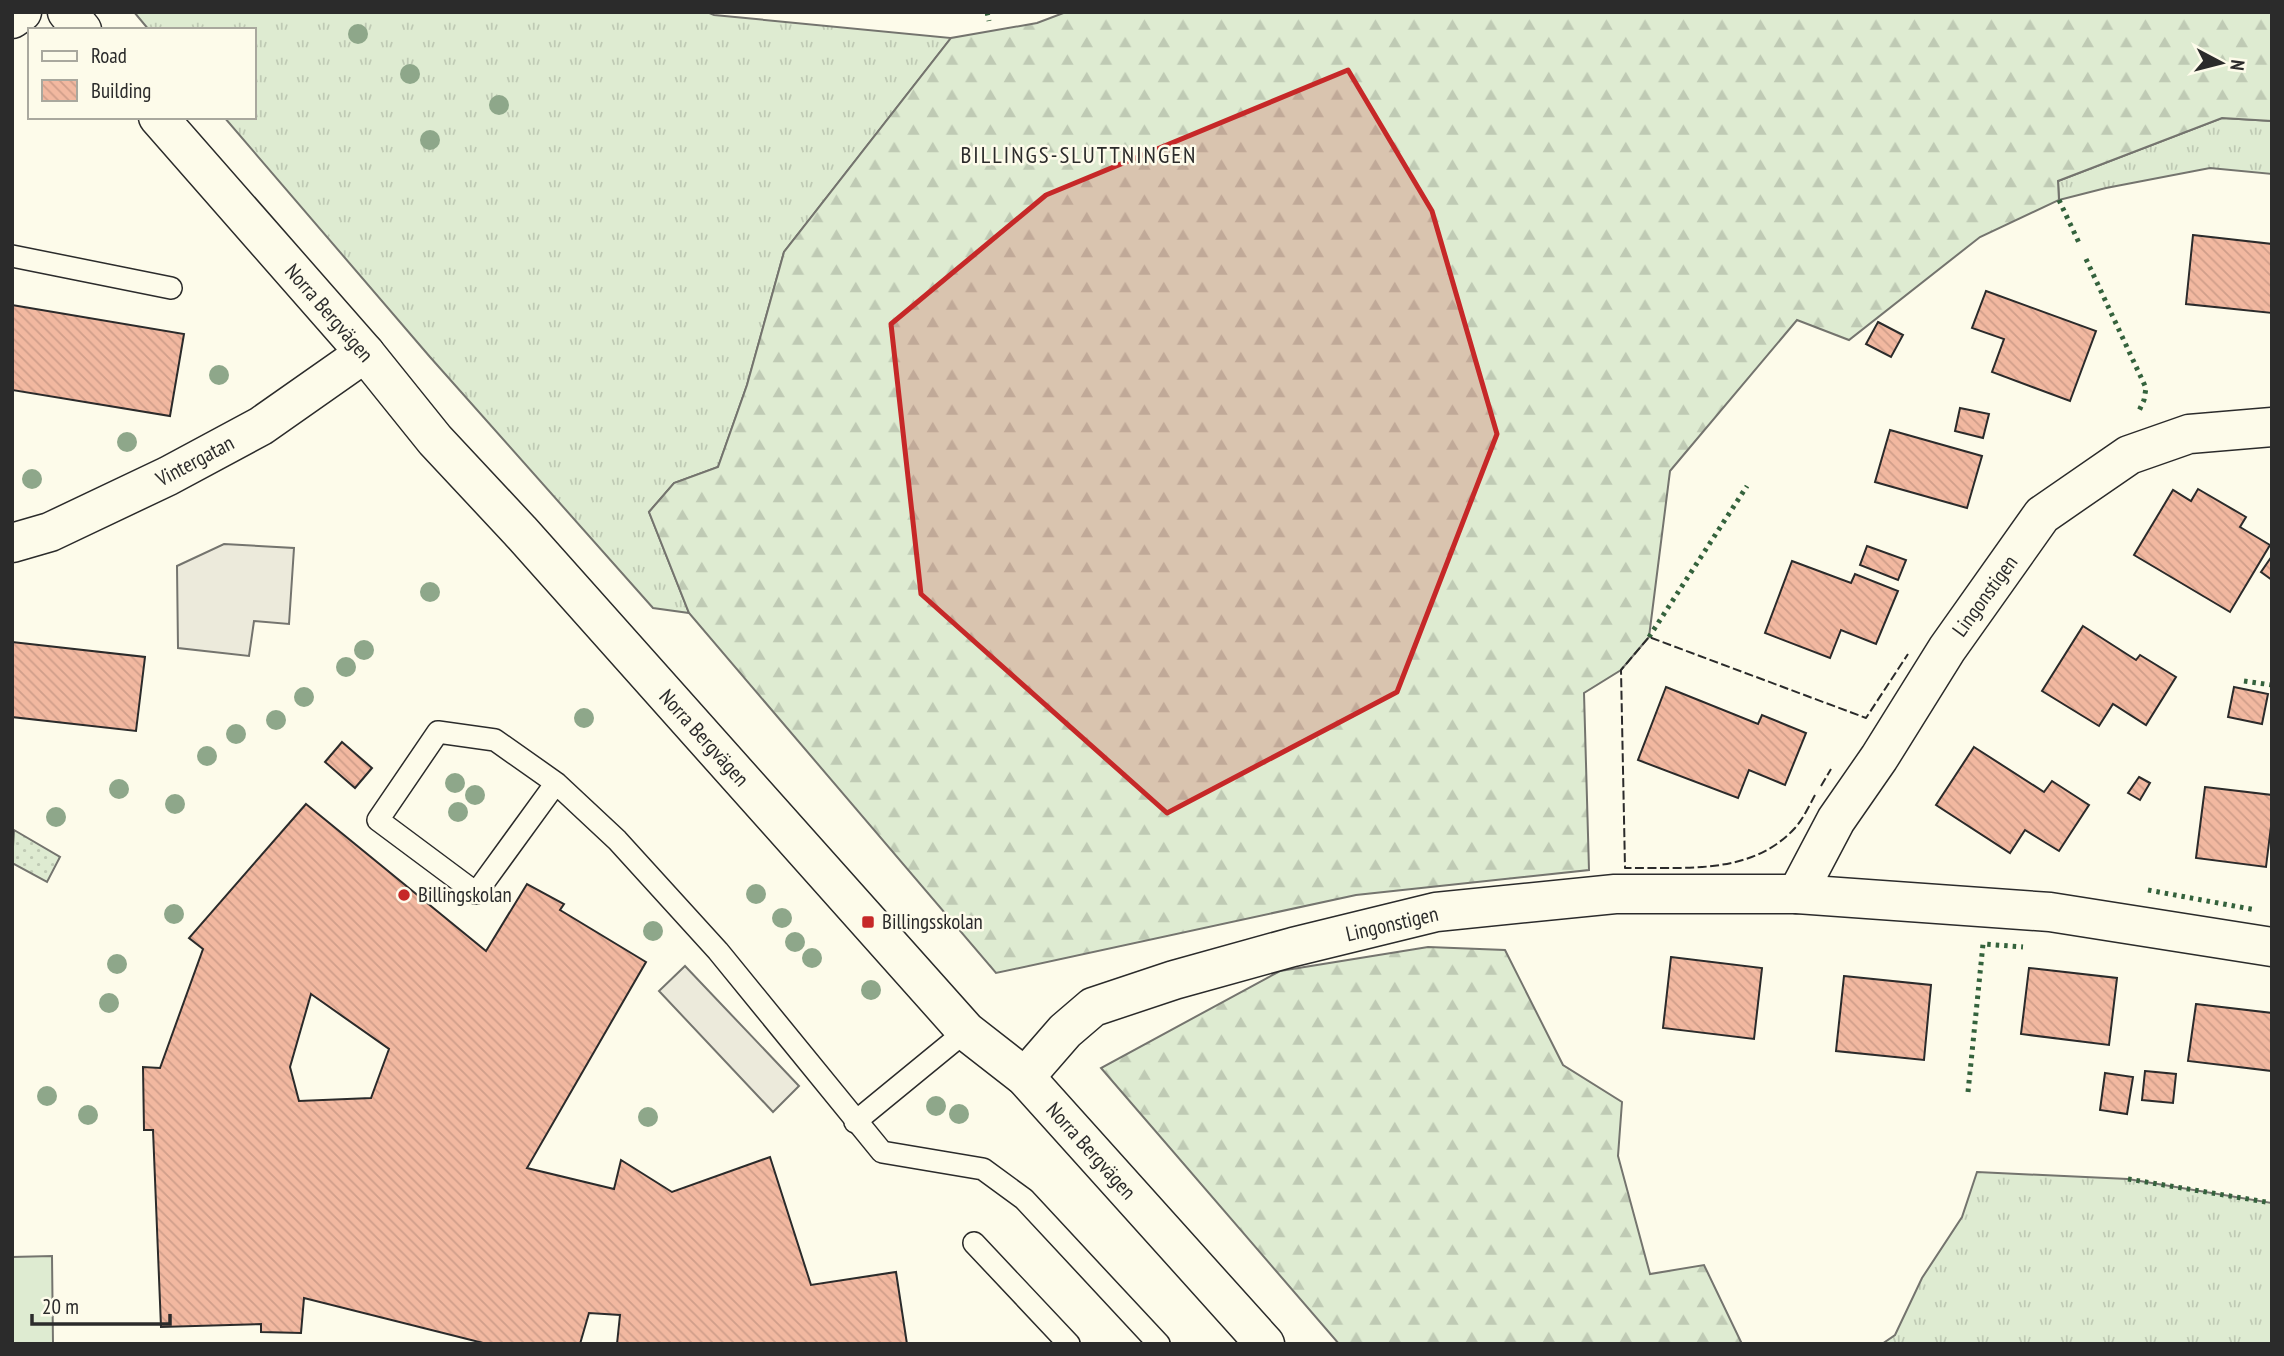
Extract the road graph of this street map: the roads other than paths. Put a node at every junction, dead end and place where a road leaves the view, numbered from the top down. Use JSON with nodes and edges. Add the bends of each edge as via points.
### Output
{"nodes":[{"id":1,"x":22,"y":12,"type":"edge"},
{"id":2,"x":66,"y":12,"type":"edge"},
{"id":3,"x":12,"y":19,"type":"edge"},
{"id":4,"x":80,"y":28,"type":"edge"},
{"id":5,"x":161,"y":119,"type":"edge"},
{"id":6,"x":12,"y":256,"type":"edge"},
{"id":7,"x":171,"y":288,"type":"dead end"},
{"id":8,"x":365,"y":353,"type":"junction"},
{"id":9,"x":2272,"y":427,"type":"edge"},
{"id":10,"x":12,"y":543,"type":"edge"},
{"id":11,"x":556,"y":783,"type":"junction"},
{"id":12,"x":1797,"y":894,"type":"junction"},
{"id":13,"x":2272,"y":947,"type":"edge"},
{"id":14,"x":967,"y":1031,"type":"junction"},
{"id":15,"x":1025,"y":1077,"type":"junction"},
{"id":16,"x":855,"y":1122,"type":"junction"},
{"id":17,"x":975,"y":1243,"type":"dead end"},
{"id":18,"x":1069,"y":1344,"type":"edge"},
{"id":19,"x":1159,"y":1344,"type":"edge"},
{"id":20,"x":1265,"y":1344,"type":"edge"}],
"edges":[{"from":1,"to":3,"type":"street"},
{"from":2,"to":4,"type":"street"},
{"from":5,"to":8,"type":"street","name":"Norra Bergvägen"},
{"from":6,"to":7,"type":"lane"},
{"from":8,"to":10,"type":"street","name":"Vintergatan","via":[[261,426],[50,532]]},
{"from":8,"to":14,"type":"street","name":"Norra Bergvägen","via":[[435,440]]},
{"from":9,"to":12,"type":"street","name":"Lingonstigen","via":[[2189,434],[2129,455],[2042,515],[1947,649],[1836,820]]},
{"from":11,"to":11,"type":"lane","via":[[476,893],[378,820],[438,732],[495,740]]},
{"from":11,"to":16,"type":"lane","via":[[617,840],[718,951]]},
{"from":12,"to":13,"type":"street","name":"Lingonstigen","via":[[2050,912]]},
{"from":12,"to":15,"type":"street","name":"Lingonstigen","via":[[1615,894],[1436,912],[1187,976],[1093,1007]]},
{"from":14,"to":15,"type":"street","name":"Norra Bergvägen"},
{"from":14,"to":16,"type":"lane"},
{"from":15,"to":20,"type":"street","name":"Norra Bergvägen"},
{"from":16,"to":19,"type":"lane","via":[[882,1152],[983,1170],[1024,1199]]},
{"from":17,"to":18,"type":"lane"}]}
